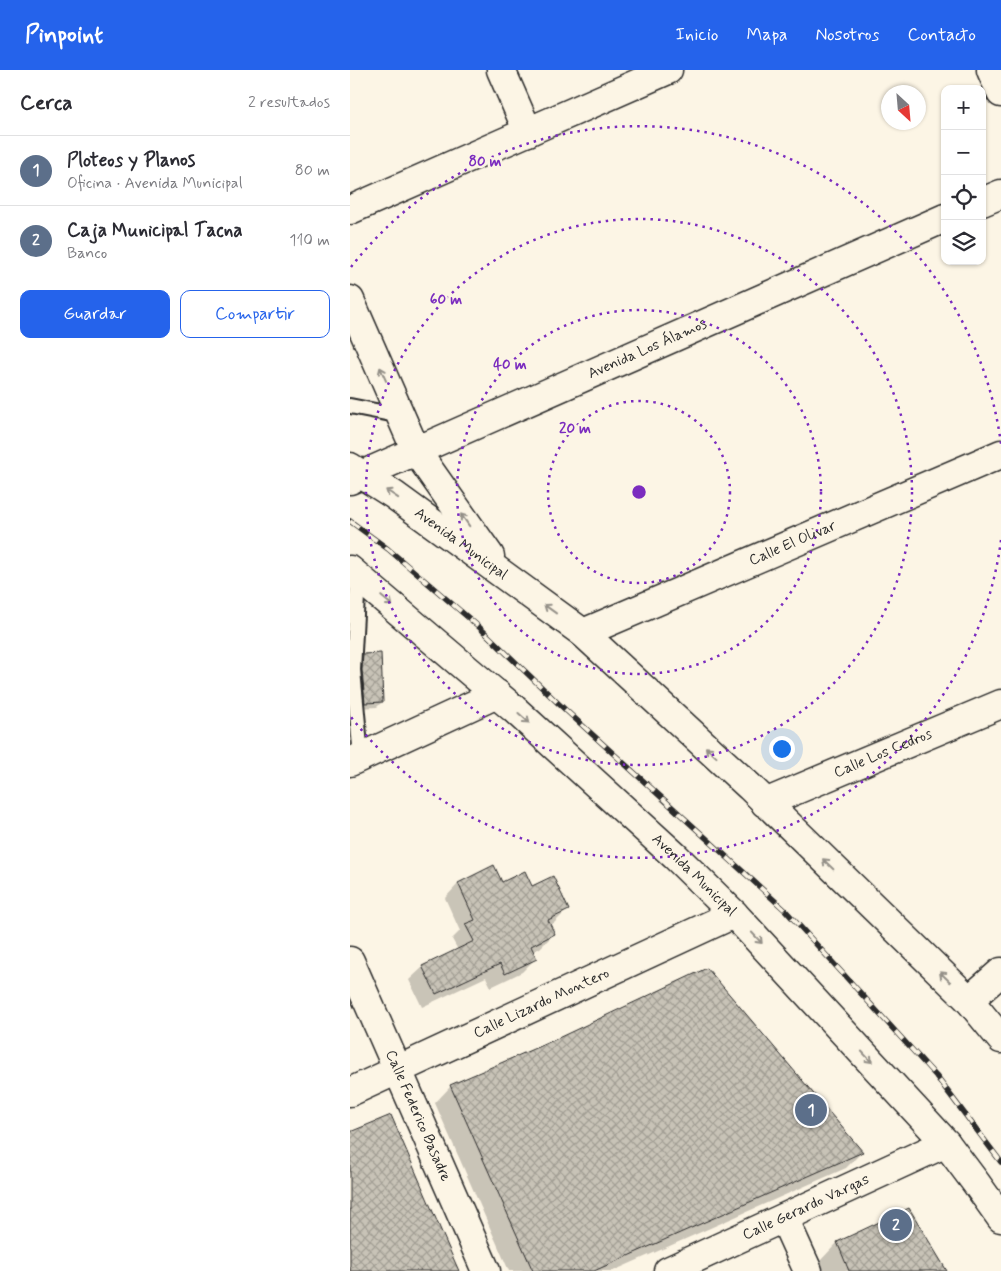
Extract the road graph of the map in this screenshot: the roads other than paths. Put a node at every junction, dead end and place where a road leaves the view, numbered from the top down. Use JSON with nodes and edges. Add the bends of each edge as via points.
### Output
{"nodes":[{"id":1,"x":502,"y":70,"type":"edge"},
{"id":2,"x":668,"y":70,"type":"edge"},
{"id":3,"x":991,"y":70,"type":"edge"},
{"id":4,"x":1001,"y":93,"type":"edge"},
{"id":5,"x":528,"y":132,"type":"junction"},
{"id":6,"x":1001,"y":194,"type":"edge"},
{"id":7,"x":986,"y":200,"type":"edge"},
{"id":8,"x":350,"y":210,"type":"edge"},
{"id":9,"x":941,"y":220,"type":"edge"},
{"id":10,"x":350,"y":300,"type":"edge"},
{"id":11,"x":350,"y":406,"type":"edge"},
{"id":12,"x":401,"y":416,"type":"junction"},
{"id":13,"x":416,"y":450,"type":"junction"},
{"id":14,"x":1001,"y":454,"type":"edge"},
{"id":15,"x":354,"y":474,"type":"edge"},
{"id":16,"x":354,"y":573,"type":"edge"},
{"id":17,"x":502,"y":575,"type":"junction"},
{"id":18,"x":583,"y":633,"type":"junction"},
{"id":19,"x":497,"y":694,"type":"junction"},
{"id":20,"x":1001,"y":704,"type":"edge"},
{"id":21,"x":355,"y":760,"type":"edge"},
{"id":22,"x":765,"y":803,"type":"junction"},
{"id":23,"x":734,"y":914,"type":"junction"},
{"id":24,"x":350,"y":960,"type":"edge"},
{"id":25,"x":1001,"y":972,"type":"edge"},
{"id":26,"x":969,"y":1000,"type":"junction"},
{"id":27,"x":1001,"y":1039,"type":"edge"},
{"id":28,"x":398,"y":1070,"type":"junction"},
{"id":29,"x":350,"y":1092,"type":"edge"},
{"id":30,"x":946,"y":1143,"type":"junction"},
{"id":31,"x":784,"y":1218,"type":"junction"},
{"id":32,"x":1001,"y":1218,"type":"edge"},
{"id":33,"x":486,"y":1271,"type":"edge"},
{"id":34,"x":668,"y":1271,"type":"edge"},
{"id":35,"x":808,"y":1271,"type":"edge"}],
"edges":[{"from":1,"to":5,"type":"street"},
{"from":2,"to":5,"type":"street"},
{"from":3,"to":4,"type":"street"},
{"from":5,"to":8,"type":"street"},
{"from":6,"to":7,"type":"street"},
{"from":9,"to":13,"type":"street","name":"Avenida Los Álamos"},
{"from":12,"to":10,"type":"street","one_way":true},
{"from":11,"to":12,"type":"lane"},
{"from":12,"to":13,"type":"street"},
{"from":13,"to":15,"type":"street","name":"Avenida Los Álamos"},
{"from":17,"to":13,"type":"street","one_way":true},
{"from":14,"to":18,"type":"street","name":"Calle El Olivar"},
{"from":17,"to":15,"type":"street","name":"Avenida Municipal","one_way":true,"via":[[394,495]]},
{"from":16,"to":19,"type":"street","name":"Avenida Municipal","one_way":true},
{"from":16,"to":21,"type":"lane"},
{"from":18,"to":17,"type":"street","name":"Avenida Municipal","one_way":true},
{"from":22,"to":18,"type":"street","name":"Avenida Municipal","one_way":true},
{"from":19,"to":21,"type":"street"},
{"from":19,"to":23,"type":"street","name":"Avenida Municipal","one_way":true},
{"from":20,"to":22,"type":"street","name":"Calle Los Cedros"},
{"from":26,"to":22,"type":"street","name":"Avenida Municipal","one_way":true},
{"from":23,"to":28,"type":"street","name":"Calle Lizardo Montero"},
{"from":23,"to":30,"type":"street","name":"Avenida Municipal","one_way":true},
{"from":24,"to":28,"type":"street","name":"Calle Federico Basadre"},
{"from":25,"to":26,"type":"street"},
{"from":26,"to":27,"type":"street","name":"Avenida Municipal"},
{"from":28,"to":29,"type":"street","name":"Calle Lizardo Montero"},
{"from":28,"to":33,"type":"street","name":"Calle Federico Basadre"},
{"from":30,"to":31,"type":"street","name":"Calle Gerardo Vargas"},
{"from":30,"to":32,"type":"street","name":"Avenida Municipal"},
{"from":31,"to":34,"type":"street","name":"Calle Gerardo Vargas"},
{"from":31,"to":35,"type":"street"}]}
